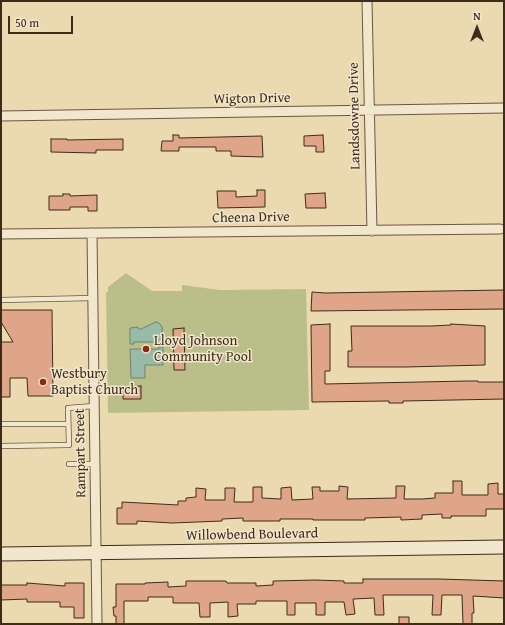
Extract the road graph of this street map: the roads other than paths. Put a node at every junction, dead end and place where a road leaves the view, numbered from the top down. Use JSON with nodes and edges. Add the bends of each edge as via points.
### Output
{"nodes":[{"id":1,"x":367,"y":1,"type":"edge"},
{"id":2,"x":504,"y":108,"type":"edge"},
{"id":3,"x":369,"y":111,"type":"junction"},
{"id":4,"x":1,"y":116,"type":"edge"},
{"id":5,"x":500,"y":229,"type":"dead end"},
{"id":6,"x":372,"y":231,"type":"junction"},
{"id":7,"x":92,"y":233,"type":"junction"},
{"id":8,"x":1,"y":234,"type":"edge"},
{"id":9,"x":93,"y":298,"type":"junction"},
{"id":10,"x":1,"y":300,"type":"edge"},
{"id":11,"x":94,"y":406,"type":"junction"},
{"id":12,"x":1,"y":424,"type":"edge"},
{"id":13,"x":68,"y":424,"type":"junction"},
{"id":14,"x":1,"y":446,"type":"edge"},
{"id":15,"x":69,"y":464,"type":"dead end"},
{"id":16,"x":95,"y":464,"type":"junction"},
{"id":17,"x":504,"y":547,"type":"edge"},
{"id":18,"x":96,"y":552,"type":"junction"},
{"id":19,"x":1,"y":554,"type":"edge"},
{"id":20,"x":97,"y":624,"type":"edge"}],
"edges":[{"from":1,"to":3,"type":"street","name":"Landsdowne Drive"},
{"from":2,"to":3,"type":"street","name":"Wigton Drive"},
{"from":3,"to":4,"type":"street","name":"Wigton Drive"},
{"from":3,"to":6,"type":"street","name":"Landsdowne Drive"},
{"from":5,"to":6,"type":"street","name":"Cheena Drive"},
{"from":6,"to":7,"type":"street","name":"Cheena Drive"},
{"from":7,"to":8,"type":"street","name":"Cheena Drive"},
{"from":7,"to":9,"type":"street","name":"Rampart Street"},
{"from":9,"to":10,"type":"lane"},
{"from":9,"to":11,"type":"street","name":"Rampart Street"},
{"from":11,"to":13,"type":"lane","via":[[68,408]]},
{"from":11,"to":16,"type":"street","name":"Rampart Street"},
{"from":12,"to":13,"type":"lane"},
{"from":13,"to":14,"type":"lane","via":[[69,445]]},
{"from":15,"to":16,"type":"lane"},
{"from":16,"to":18,"type":"street","name":"Rampart Street"},
{"from":17,"to":18,"type":"main road","name":"Willowbend Boulevard"},
{"from":18,"to":19,"type":"main road","name":"Willowbend Boulevard"},
{"from":18,"to":20,"type":"street","name":"Rampart Street"}]}
